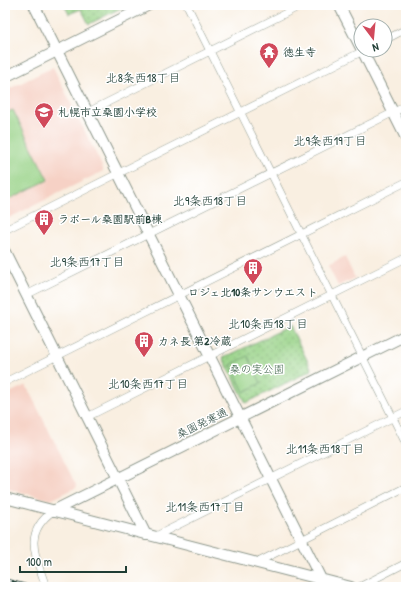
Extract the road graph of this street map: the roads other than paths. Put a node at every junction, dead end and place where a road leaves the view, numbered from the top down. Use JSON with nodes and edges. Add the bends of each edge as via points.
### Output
{"nodes":[{"id":1,"x":34,"y":5,"type":"edge"},
{"id":2,"x":150,"y":5,"type":"edge"},
{"id":3,"x":187,"y":5,"type":"edge"},
{"id":4,"x":302,"y":5,"type":"edge"},
{"id":5,"x":340,"y":5,"type":"edge"},
{"id":6,"x":406,"y":29,"type":"edge"},
{"id":7,"x":353,"y":32,"type":"edge"},
{"id":8,"x":393,"y":36,"type":"edge"},
{"id":9,"x":57,"y":51,"type":"junction"},
{"id":10,"x":210,"y":51,"type":"junction"},
{"id":11,"x":353,"y":55,"type":"edge"},
{"id":12,"x":366,"y":58,"type":"edge"},
{"id":13,"x":5,"y":77,"type":"edge"},
{"id":14,"x":406,"y":106,"type":"edge"},
{"id":15,"x":88,"y":112,"type":"junction"},
{"id":16,"x":240,"y":112,"type":"junction"},
{"id":17,"x":393,"y":112,"type":"junction"},
{"id":18,"x":406,"y":138,"type":"edge"},
{"id":19,"x":118,"y":173,"type":"junction"},
{"id":20,"x":271,"y":173,"type":"junction"},
{"id":21,"x":406,"y":182,"type":"edge"},
{"id":22,"x":5,"y":230,"type":"edge"},
{"id":23,"x":149,"y":234,"type":"junction"},
{"id":24,"x":301,"y":234,"type":"junction"},
{"id":25,"x":5,"y":252,"type":"edge"},
{"id":26,"x":406,"y":258,"type":"edge"},
{"id":27,"x":26,"y":295,"type":"junction"},
{"id":28,"x":179,"y":295,"type":"junction"},
{"id":29,"x":332,"y":295,"type":"junction"},
{"id":30,"x":406,"y":335,"type":"edge"},
{"id":31,"x":57,"y":356,"type":"junction"},
{"id":32,"x":210,"y":356,"type":"junction"},
{"id":33,"x":362,"y":356,"type":"junction"},
{"id":34,"x":5,"y":382,"type":"edge"},
{"id":35,"x":406,"y":411,"type":"edge"},
{"id":36,"x":87,"y":417,"type":"junction"},
{"id":37,"x":240,"y":417,"type":"junction"},
{"id":38,"x":393,"y":418,"type":"junction"},
{"id":39,"x":406,"y":444,"type":"edge"},
{"id":40,"x":118,"y":478,"type":"junction"},
{"id":41,"x":270,"y":478,"type":"junction"},
{"id":42,"x":406,"y":487,"type":"edge"},
{"id":43,"x":5,"y":498,"type":"edge"},
{"id":44,"x":53,"y":511,"type":"junction"},
{"id":45,"x":150,"y":536,"type":"junction"},
{"id":46,"x":301,"y":540,"type":"junction"},
{"id":47,"x":256,"y":563,"type":"junction"},
{"id":48,"x":406,"y":563,"type":"edge"},
{"id":49,"x":320,"y":579,"type":"junction"},
{"id":50,"x":46,"y":587,"type":"edge"},
{"id":51,"x":351,"y":587,"type":"edge"},
{"id":52,"x":359,"y":587,"type":"edge"}],
"edges":[{"from":1,"to":9,"type":"street"},
{"from":2,"to":9,"type":"street"},
{"from":3,"to":10,"type":"street"},
{"from":4,"to":10,"type":"street"},
{"from":5,"to":7,"type":"street"},
{"from":6,"to":8,"type":"street"},
{"from":9,"to":13,"type":"street"},
{"from":9,"to":15,"type":"street"},
{"from":10,"to":15,"type":"street"},
{"from":10,"to":16,"type":"street"},
{"from":11,"to":16,"type":"street"},
{"from":12,"to":17,"type":"street"},
{"from":14,"to":17,"type":"street"},
{"from":15,"to":19,"type":"street"},
{"from":16,"to":19,"type":"street"},
{"from":16,"to":20,"type":"street"},
{"from":17,"to":18,"type":"street"},
{"from":17,"to":20,"type":"street"},
{"from":19,"to":22,"type":"street"},
{"from":19,"to":23,"type":"street"},
{"from":20,"to":23,"type":"street"},
{"from":20,"to":24,"type":"street"},
{"from":21,"to":24,"type":"street"},
{"from":23,"to":27,"type":"street"},
{"from":23,"to":28,"type":"street"},
{"from":24,"to":28,"type":"street"},
{"from":24,"to":29,"type":"street"},
{"from":25,"to":27,"type":"street"},
{"from":26,"to":29,"type":"street"},
{"from":27,"to":31,"type":"street"},
{"from":28,"to":31,"type":"street"},
{"from":28,"to":32,"type":"street"},
{"from":29,"to":32,"type":"street"},
{"from":29,"to":33,"type":"street"},
{"from":30,"to":33,"type":"street","name":"桑園発寒通"},
{"from":31,"to":34,"type":"street"},
{"from":31,"to":36,"type":"street"},
{"from":32,"to":36,"type":"street"},
{"from":32,"to":37,"type":"street"},
{"from":33,"to":37,"type":"street","name":"桑園発寒通"},
{"from":33,"to":38,"type":"street"},
{"from":35,"to":38,"type":"street"},
{"from":36,"to":40,"type":"street"},
{"from":37,"to":40,"type":"street","name":"桑園発寒通"},
{"from":37,"to":41,"type":"street"},
{"from":38,"to":39,"type":"street"},
{"from":38,"to":41,"type":"street"},
{"from":40,"to":44,"type":"street","name":"桑園発寒通"},
{"from":40,"to":45,"type":"street"},
{"from":41,"to":45,"type":"street"},
{"from":41,"to":46,"type":"street"},
{"from":42,"to":46,"type":"street"},
{"from":43,"to":44,"type":"street"},
{"from":44,"to":45,"type":"street"},
{"from":44,"to":50,"type":"street","via":[[42,519],[33,540]]},
{"from":45,"to":47,"type":"street"},
{"from":46,"to":47,"type":"street"},
{"from":46,"to":49,"type":"street"},
{"from":47,"to":49,"type":"street"},
{"from":48,"to":52,"type":"street"},
{"from":49,"to":51,"type":"street"}]}
